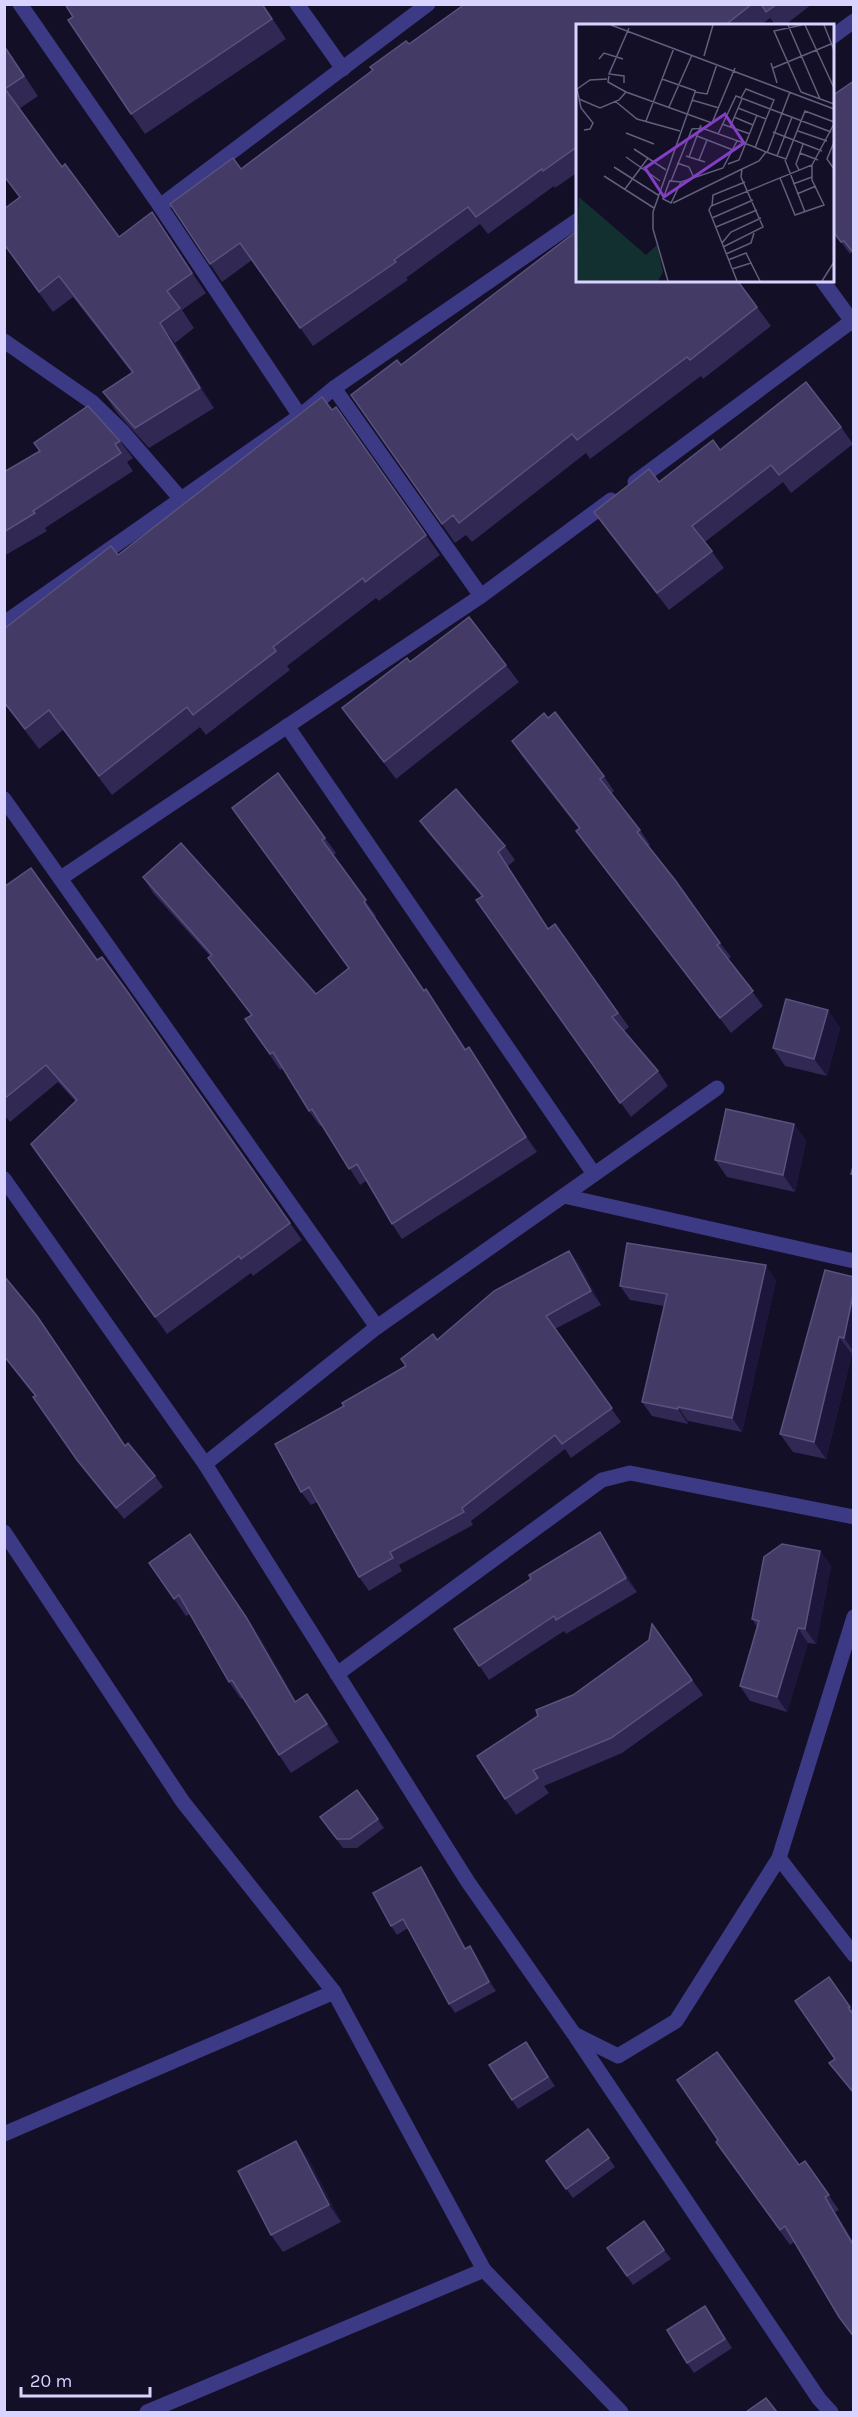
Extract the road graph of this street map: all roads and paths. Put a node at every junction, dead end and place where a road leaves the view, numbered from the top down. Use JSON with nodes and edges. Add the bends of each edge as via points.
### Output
{"nodes":[{"id":1,"x":20,"y":4,"type":"edge"},
{"id":2,"x":297,"y":4,"type":"edge"},
{"id":3,"x":428,"y":4,"type":"edge"},
{"id":4,"x":854,"y":21,"type":"edge"},
{"id":5,"x":834,"y":36,"type":"edge"},
{"id":6,"x":343,"y":69,"type":"junction"},
{"id":7,"x":160,"y":206,"type":"junction"},
{"id":8,"x":576,"y":221,"type":"edge"},
{"id":9,"x":823,"y":282,"type":"edge"},
{"id":10,"x":853,"y":322,"type":"edge"},
{"id":11,"x":4,"y":341,"type":"edge"},
{"id":12,"x":334,"y":388,"type":"junction"},
{"id":13,"x":300,"y":416,"type":"junction"},
{"id":14,"x":180,"y":498,"type":"junction"},
{"id":15,"x":481,"y":596,"type":"junction"},
{"id":16,"x":4,"y":623,"type":"edge"},
{"id":17,"x":287,"y":726,"type":"junction"},
{"id":18,"x":4,"y":799,"type":"edge"},
{"id":19,"x":61,"y":878,"type":"junction"},
{"id":20,"x":717,"y":1088,"type":"dead end"},
{"id":21,"x":594,"y":1174,"type":"junction"},
{"id":22,"x":4,"y":1179,"type":"edge"},
{"id":23,"x":564,"y":1196,"type":"junction"},
{"id":24,"x":854,"y":1260,"type":"edge"},
{"id":25,"x":377,"y":1327,"type":"junction"},
{"id":26,"x":205,"y":1464,"type":"junction"},
{"id":27,"x":854,"y":1517,"type":"edge"},
{"id":28,"x":4,"y":1532,"type":"edge"},
{"id":29,"x":854,"y":1617,"type":"edge"},
{"id":30,"x":337,"y":1674,"type":"junction"},
{"id":31,"x":779,"y":1858,"type":"junction"},
{"id":32,"x":854,"y":1955,"type":"edge"},
{"id":33,"x":334,"y":1992,"type":"junction"},
{"id":34,"x":574,"y":2034,"type":"junction"},
{"id":35,"x":4,"y":2134,"type":"edge"},
{"id":36,"x":484,"y":2270,"type":"junction"},
{"id":37,"x":147,"y":2412,"type":"edge"},
{"id":38,"x":621,"y":2412,"type":"edge"},
{"id":39,"x":831,"y":2412,"type":"edge"}],
"edges":[{"from":1,"to":7,"type":"street"},
{"from":2,"to":6,"type":"street"},
{"from":3,"to":6,"type":"street"},
{"from":4,"to":5,"type":"street"},
{"from":6,"to":7,"type":"street"},
{"from":7,"to":13,"type":"street"},
{"from":8,"to":12,"type":"street"},
{"from":9,"to":10,"type":"street"},
{"from":10,"to":15,"type":"street"},
{"from":11,"to":14,"type":"street","via":[[92,402]]},
{"from":12,"to":13,"type":"street"},
{"from":12,"to":15,"type":"street"},
{"from":13,"to":14,"type":"street"},
{"from":14,"to":16,"type":"street"},
{"from":15,"to":17,"type":"street"},
{"from":17,"to":19,"type":"street"},
{"from":17,"to":21,"type":"street"},
{"from":18,"to":19,"type":"street"},
{"from":19,"to":25,"type":"street"},
{"from":20,"to":21,"type":"street"},
{"from":21,"to":23,"type":"street"},
{"from":22,"to":26,"type":"street"},
{"from":23,"to":24,"type":"street"},
{"from":23,"to":25,"type":"street"},
{"from":25,"to":26,"type":"street"},
{"from":26,"to":30,"type":"street"},
{"from":27,"to":30,"type":"street","via":[[630,1473],[602,1480]]},
{"from":28,"to":33,"type":"street","via":[[183,1802]]},
{"from":29,"to":31,"type":"street"},
{"from":30,"to":34,"type":"street","via":[[468,1882]]},
{"from":31,"to":32,"type":"street"},
{"from":31,"to":34,"type":"street","via":[[676,2021],[618,2056]]},
{"from":33,"to":35,"type":"street"},
{"from":33,"to":36,"type":"street"},
{"from":34,"to":39,"type":"street"},
{"from":36,"to":37,"type":"street"},
{"from":36,"to":38,"type":"street"}]}
